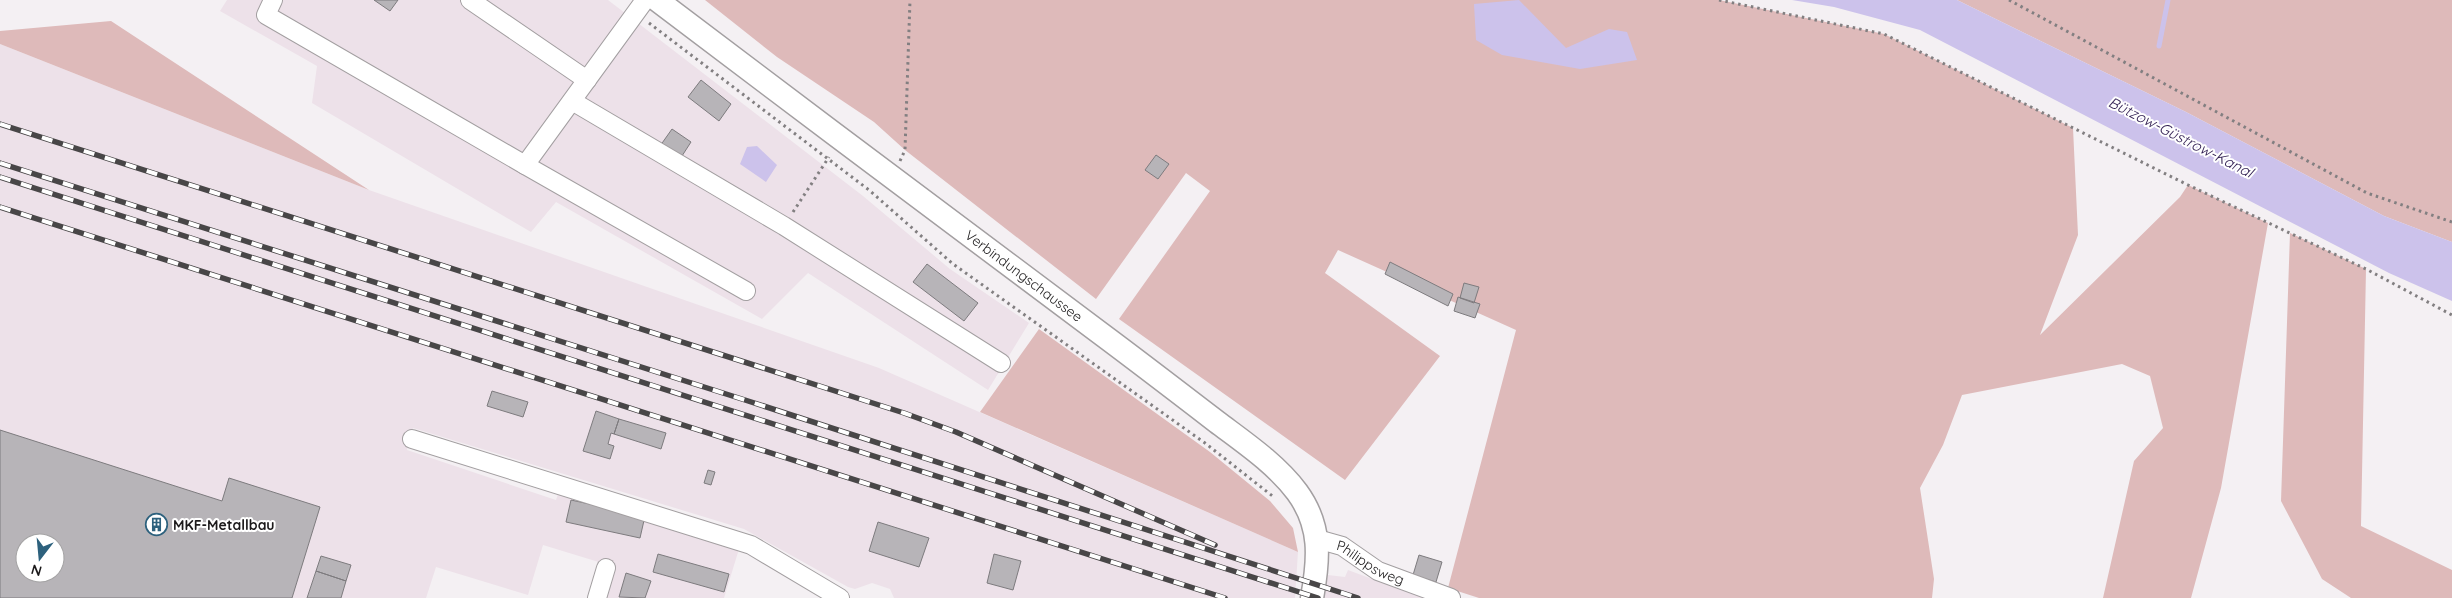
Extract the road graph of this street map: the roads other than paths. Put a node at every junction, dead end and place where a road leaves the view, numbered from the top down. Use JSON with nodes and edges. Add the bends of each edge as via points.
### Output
{"nodes":[{"id":1,"x":273,"y":0,"type":"edge"},
{"id":2,"x":470,"y":0,"type":"edge"},
{"id":3,"x":657,"y":0,"type":"edge"},
{"id":4,"x":640,"y":6,"type":"edge"},
{"id":5,"x":587,"y":80,"type":"junction"},
{"id":6,"x":572,"y":101,"type":"junction"},
{"id":7,"x":525,"y":166,"type":"junction"},
{"id":8,"x":746,"y":291,"type":"dead end"},
{"id":9,"x":1001,"y":363,"type":"dead end"},
{"id":10,"x":412,"y":439,"type":"dead end"},
{"id":11,"x":1316,"y":539,"type":"junction"},
{"id":12,"x":606,"y":568,"type":"dead end"},
{"id":13,"x":597,"y":598,"type":"edge"},
{"id":14,"x":840,"y":598,"type":"edge"},
{"id":15,"x":1312,"y":598,"type":"edge"},
{"id":16,"x":1451,"y":598,"type":"edge"}],
"edges":[{"from":1,"to":7,"type":"street","via":[[266,15]]},
{"from":2,"to":5,"type":"street"},
{"from":3,"to":11,"type":"main road","name":"Verbindungschaussee","via":[[834,148],[892,177],[1254,450],[1296,492],[1316,528]]},
{"from":4,"to":5,"type":"street"},
{"from":5,"to":6,"type":"street"},
{"from":6,"to":7,"type":"street"},
{"from":6,"to":9,"type":"street","via":[[784,226]]},
{"from":7,"to":8,"type":"street"},
{"from":10,"to":14,"type":"street","via":[[751,545]]},
{"from":11,"to":15,"type":"main road","name":"Verbindungschaussee","via":[[1317,563]]},
{"from":11,"to":16,"type":"street","name":"Philippsweg","via":[[1342,546],[1378,571]]},
{"from":12,"to":13,"type":"street"}]}
